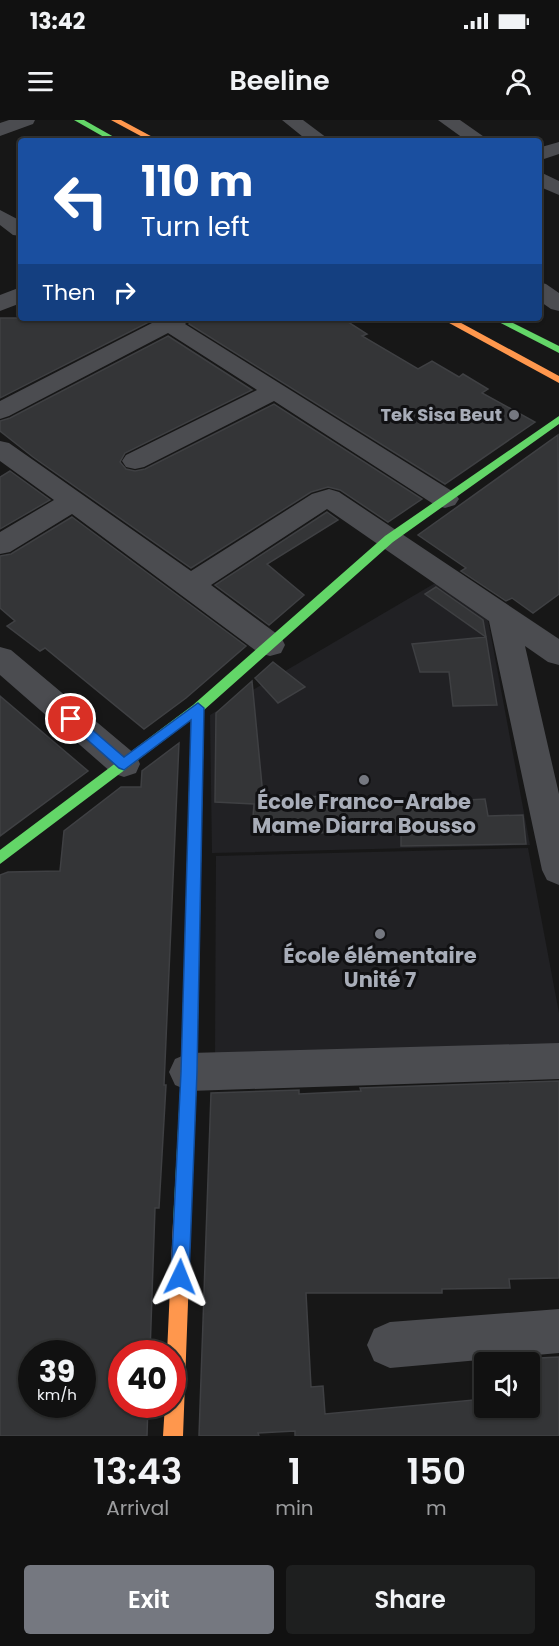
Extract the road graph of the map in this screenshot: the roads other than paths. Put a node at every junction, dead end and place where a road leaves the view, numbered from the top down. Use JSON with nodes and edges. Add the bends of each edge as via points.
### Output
{"nodes":[{"id":1,"x":26,"y":120,"type":"edge"},
{"id":2,"x":78,"y":120,"type":"edge"},
{"id":3,"x":115,"y":120,"type":"edge"},
{"id":4,"x":291,"y":120,"type":"edge"},
{"id":5,"x":447,"y":120,"type":"edge"},
{"id":6,"x":0,"y":130,"type":"edge"},
{"id":7,"x":111,"y":138,"type":"edge"},
{"id":8,"x":150,"y":138,"type":"edge"},
{"id":9,"x":317,"y":138,"type":"edge"},
{"id":10,"x":475,"y":138,"type":"edge"},
{"id":11,"x":559,"y":147,"type":"edge"},
{"id":12,"x":542,"y":153,"type":"edge"},
{"id":13,"x":542,"y":179,"type":"edge"},
{"id":14,"x":559,"y":189,"type":"edge"},
{"id":15,"x":0,"y":216,"type":"edge"},
{"id":16,"x":18,"y":228,"type":"edge"},
{"id":17,"x":542,"y":292,"type":"edge"},
{"id":18,"x":18,"y":295,"type":"edge"},
{"id":19,"x":559,"y":303,"type":"edge"},
{"id":20,"x":0,"y":304,"type":"edge"},
{"id":21,"x":167,"y":321,"type":"edge"},
{"id":22,"x":170,"y":321,"type":"edge"},
{"id":23,"x":451,"y":321,"type":"edge"},
{"id":24,"x":502,"y":321,"type":"edge"},
{"id":25,"x":559,"y":350,"type":"edge"},
{"id":26,"x":559,"y":380,"type":"edge"},
{"id":27,"x":274,"y":391,"type":"junction"},
{"id":28,"x":0,"y":411,"type":"edge"},
{"id":29,"x":559,"y":419,"type":"edge"},
{"id":30,"x":0,"y":449,"type":"edge"},
{"id":31,"x":135,"y":461,"type":"dead end"},
{"id":32,"x":445,"y":499,"type":"junction"},
{"id":33,"x":73,"y":501,"type":"junction"},
{"id":34,"x":389,"y":539,"type":"junction"},
{"id":35,"x":0,"y":545,"type":"edge"},
{"id":36,"x":191,"y":585,"type":"junction"},
{"id":37,"x":504,"y":616,"type":"junction"},
{"id":38,"x":554,"y":643,"type":"edge"},
{"id":39,"x":270,"y":645,"type":"junction"},
{"id":40,"x":0,"y":658,"type":"edge"},
{"id":41,"x":198,"y":708,"type":"junction"},
{"id":42,"x":124,"y":764,"type":"junction"},
{"id":43,"x":0,"y":858,"type":"edge"},
{"id":44,"x":559,"y":870,"type":"edge"},
{"id":45,"x":559,"y":1061,"type":"edge"},
{"id":46,"x":189,"y":1072,"type":"junction"},
{"id":47,"x":559,"y":1331,"type":"edge"},
{"id":48,"x":390,"y":1345,"type":"dead end"},
{"id":49,"x":173,"y":1436,"type":"edge"}],
"edges":[{"from":1,"to":6,"type":"street"},
{"from":2,"to":7,"type":"street"},
{"from":3,"to":8,"type":"street"},
{"from":4,"to":9,"type":"street"},
{"from":5,"to":10,"type":"street"},
{"from":11,"to":12,"type":"street"},
{"from":13,"to":14,"type":"street"},
{"from":15,"to":16,"type":"street"},
{"from":17,"to":19,"type":"street"},
{"from":18,"to":20,"type":"street"},
{"from":21,"to":28,"type":"street"},
{"from":22,"to":27,"type":"street"},
{"from":23,"to":26,"type":"street"},
{"from":24,"to":25,"type":"street"},
{"from":27,"to":31,"type":"street"},
{"from":27,"to":32,"type":"street"},
{"from":29,"to":32,"type":"street"},
{"from":30,"to":33,"type":"street"},
{"from":32,"to":34,"type":"street"},
{"from":33,"to":35,"type":"street"},
{"from":33,"to":36,"type":"street"},
{"from":34,"to":36,"type":"street","via":[[329,498]]},
{"from":34,"to":37,"type":"street"},
{"from":34,"to":39,"type":"street"},
{"from":36,"to":39,"type":"street"},
{"from":37,"to":38,"type":"street"},
{"from":37,"to":44,"type":"street"},
{"from":39,"to":41,"type":"street"},
{"from":40,"to":42,"type":"street"},
{"from":41,"to":42,"type":"street"},
{"from":41,"to":46,"type":"street"},
{"from":42,"to":43,"type":"street"},
{"from":45,"to":46,"type":"street"},
{"from":46,"to":49,"type":"street"},
{"from":47,"to":48,"type":"street"}]}
